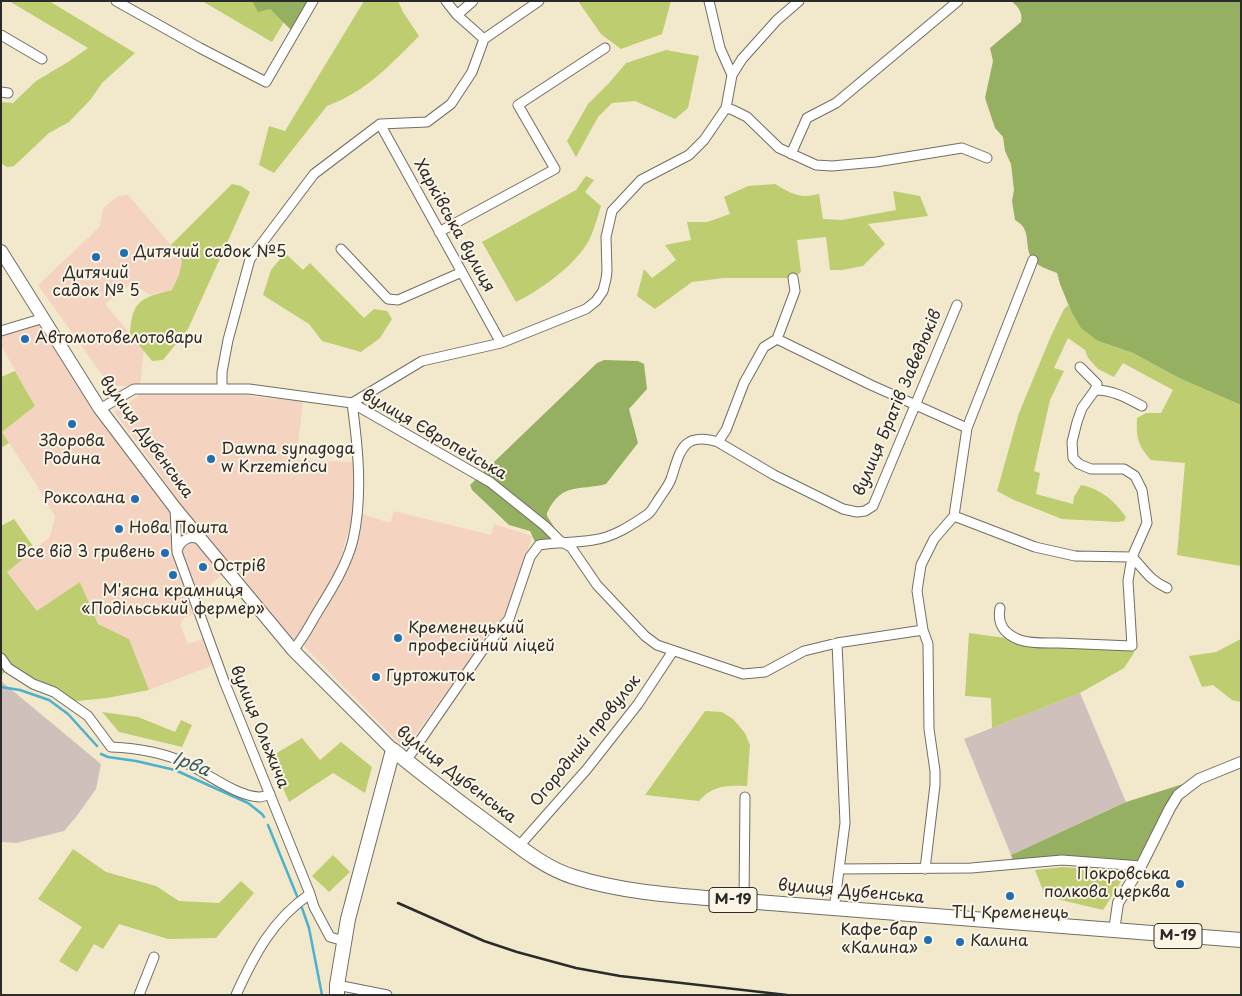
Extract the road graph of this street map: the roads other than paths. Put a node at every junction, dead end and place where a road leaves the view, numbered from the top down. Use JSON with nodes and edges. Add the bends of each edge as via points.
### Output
{"nodes":[{"id":1,"x":116,"y":1,"type":"edge"},
{"id":2,"x":313,"y":1,"type":"edge"},
{"id":3,"x":446,"y":1,"type":"edge"},
{"id":4,"x":473,"y":1,"type":"edge"},
{"id":5,"x":539,"y":1,"type":"edge"},
{"id":6,"x":709,"y":1,"type":"edge"},
{"id":7,"x":799,"y":1,"type":"edge"},
{"id":8,"x":958,"y":1,"type":"edge"},
{"id":9,"x":457,"y":15,"type":"junction"},
{"id":10,"x":1,"y":35,"type":"edge"},
{"id":11,"x":484,"y":39,"type":"junction"},
{"id":12,"x":606,"y":48,"type":"dead end"},
{"id":13,"x":42,"y":59,"type":"dead end"},
{"id":14,"x":732,"y":74,"type":"junction"},
{"id":15,"x":726,"y":108,"type":"junction"},
{"id":16,"x":380,"y":124,"type":"junction"},
{"id":17,"x":791,"y":154,"type":"junction"},
{"id":18,"x":987,"y":158,"type":"dead end"},
{"id":19,"x":440,"y":232,"type":"junction"},
{"id":20,"x":341,"y":249,"type":"dead end"},
{"id":21,"x":1,"y":252,"type":"edge"},
{"id":22,"x":1033,"y":260,"type":"dead end"},
{"id":23,"x":462,"y":272,"type":"junction"},
{"id":24,"x":793,"y":278,"type":"dead end"},
{"id":25,"x":957,"y":305,"type":"dead end"},
{"id":26,"x":44,"y":318,"type":"junction"},
{"id":27,"x":1,"y":331,"type":"edge"},
{"id":28,"x":776,"y":339,"type":"junction"},
{"id":29,"x":501,"y":343,"type":"junction"},
{"id":30,"x":1080,"y":367,"type":"dead end"},
{"id":31,"x":222,"y":388,"type":"junction"},
{"id":32,"x":1095,"y":390,"type":"junction"},
{"id":33,"x":352,"y":403,"type":"junction"},
{"id":34,"x":915,"y":404,"type":"junction"},
{"id":35,"x":1142,"y":406,"type":"dead end"},
{"id":36,"x":100,"y":409,"type":"junction"},
{"id":37,"x":967,"y":428,"type":"junction"},
{"id":38,"x":718,"y":442,"type":"junction"},
{"id":39,"x":175,"y":508,"type":"junction"},
{"id":40,"x":954,"y":516,"type":"junction"},
{"id":41,"x":203,"y":541,"type":"junction"},
{"id":42,"x":560,"y":541,"type":"junction"},
{"id":43,"x":177,"y":552,"type":"junction"},
{"id":44,"x":1132,"y":557,"type":"junction"},
{"id":45,"x":1167,"y":588,"type":"dead end"},
{"id":46,"x":1000,"y":608,"type":"dead end"},
{"id":47,"x":923,"y":630,"type":"junction"},
{"id":48,"x":837,"y":643,"type":"junction"},
{"id":49,"x":293,"y":650,"type":"junction"},
{"id":50,"x":673,"y":651,"type":"junction"},
{"id":51,"x":1,"y":658,"type":"edge"},
{"id":52,"x":393,"y":750,"type":"junction"},
{"id":53,"x":406,"y":761,"type":"junction"},
{"id":54,"x":1241,"y":762,"type":"edge"},
{"id":55,"x":270,"y":794,"type":"junction"},
{"id":56,"x":745,"y":797,"type":"dead end"},
{"id":57,"x":519,"y":846,"type":"junction"},
{"id":58,"x":1140,"y":866,"type":"junction"},
{"id":59,"x":839,"y":869,"type":"junction"},
{"id":60,"x":925,"y":869,"type":"junction"},
{"id":61,"x":310,"y":894,"type":"junction"},
{"id":62,"x":744,"y":901,"type":"junction"},
{"id":63,"x":834,"y":909,"type":"junction"},
{"id":64,"x":1114,"y":931,"type":"junction"},
{"id":65,"x":1241,"y":940,"type":"edge"},
{"id":66,"x":344,"y":941,"type":"junction"},
{"id":67,"x":154,"y":958,"type":"dead end"},
{"id":68,"x":337,"y":990,"type":"edge"},
{"id":69,"x":139,"y":995,"type":"edge"},
{"id":70,"x":236,"y":995,"type":"edge"},
{"id":71,"x":387,"y":995,"type":"edge"}],
"edges":[{"from":1,"to":2,"type":"street","via":[[266,82]]},
{"from":3,"to":9,"type":"street"},
{"from":4,"to":9,"type":"street"},
{"from":5,"to":11,"type":"street"},
{"from":6,"to":14,"type":"street","via":[[720,48]]},
{"from":7,"to":14,"type":"street","via":[[777,20]]},
{"from":8,"to":17,"type":"street","via":[[836,103],[807,118]]},
{"from":9,"to":11,"type":"street"},
{"from":10,"to":13,"type":"street"},
{"from":11,"to":16,"type":"street","via":[[472,72],[451,104],[427,122]]},
{"from":12,"to":19,"type":"street","via":[[518,105],[555,169]]},
{"from":14,"to":15,"type":"street"},
{"from":15,"to":17,"type":"street","via":[[747,117],[779,148]]},
{"from":15,"to":29,"type":"street","via":[[704,140],[689,155],[640,180],[612,211],[606,237],[606,279],[596,301]]},
{"from":16,"to":19,"type":"street","name":"Харківська вулиця"},
{"from":16,"to":31,"type":"street","via":[[314,174],[250,259],[228,340]]},
{"from":17,"to":18,"type":"street","via":[[816,165],[832,166],[962,148]]},
{"from":19,"to":23,"type":"street","name":"Харківська вулиця"},
{"from":20,"to":23,"type":"street","via":[[388,298],[398,300]]},
{"from":21,"to":26,"type":"main road","name":"вулиця Дубенська"},
{"from":22,"to":37,"type":"street"},
{"from":23,"to":29,"type":"street","name":"Харківська вулиця"},
{"from":24,"to":28,"type":"street","via":[[795,291]]},
{"from":25,"to":34,"type":"street","name":"вулиця Братів Заведюків"},
{"from":26,"to":27,"type":"street"},
{"from":26,"to":36,"type":"main road","name":"вулиця Дубенська"},
{"from":28,"to":34,"type":"street"},
{"from":28,"to":38,"type":"street","via":[[764,347]]},
{"from":29,"to":33,"type":"street","via":[[422,361]]},
{"from":30,"to":32,"type":"street","via":[[1097,384]]},
{"from":31,"to":33,"type":"street","name":"вулиця Європейська"},
{"from":31,"to":36,"type":"street","name":"вулиця Європейська","via":[[134,389]]},
{"from":32,"to":35,"type":"street","via":[[1106,390]]},
{"from":32,"to":44,"type":"street","via":[[1082,408],[1077,422],[1072,442],[1074,458],[1091,469],[1124,469],[1135,476],[1142,490],[1147,523]]},
{"from":33,"to":42,"type":"street","name":"вулиця Європейська","via":[[490,482]]},
{"from":33,"to":49,"type":"street","via":[[358,495],[352,541],[343,567]]},
{"from":34,"to":37,"type":"street"},
{"from":34,"to":38,"type":"street","name":"вулиця Братів Заведюків","via":[[873,506],[865,511],[843,509],[774,475]]},
{"from":36,"to":39,"type":"main road","name":"вулиця Дубенська"},
{"from":37,"to":40,"type":"street"},
{"from":38,"to":42,"type":"street","via":[[698,438],[688,442],[676,460],[670,481],[650,512],[624,530],[594,540]]},
{"from":39,"to":41,"type":"main road","name":"вулиця Дубенська"},
{"from":39,"to":43,"type":"street","name":"вулиця Ольжича"},
{"from":40,"to":44,"type":"street","via":[[1035,548],[1075,556]]},
{"from":40,"to":47,"type":"street","via":[[934,539],[921,565],[917,591]]},
{"from":41,"to":43,"type":"street","via":[[186,539]]},
{"from":41,"to":49,"type":"main road","name":"вулиця Дубенська"},
{"from":42,"to":50,"type":"street","name":"вулиця Європейська","via":[[571,546],[597,586],[645,636]]},
{"from":42,"to":53,"type":"street","via":[[539,544],[530,557],[509,619],[482,651]]},
{"from":43,"to":55,"type":"street","name":"вулиця Ольжича"},
{"from":44,"to":45,"type":"street","via":[[1146,574]]},
{"from":44,"to":46,"type":"street","via":[[1128,580],[1132,646],[1020,640],[1000,625]]},
{"from":47,"to":48,"type":"street","name":"вулиця Європейська"},
{"from":47,"to":60,"type":"street","via":[[928,644],[928,729],[935,770]]},
{"from":48,"to":50,"type":"street","name":"вулиця Європейська","via":[[804,652],[765,672],[744,674]]},
{"from":48,"to":59,"type":"street","via":[[845,823]]},
{"from":49,"to":52,"type":"main road","name":"вулиця Дубенська"},
{"from":50,"to":57,"type":"street","name":"Огородний провулок","via":[[599,755]]},
{"from":51,"to":55,"type":"street","via":[[8,668],[33,684],[54,692],[88,716],[111,747],[171,758],[238,791],[260,797]]},
{"from":52,"to":53,"type":"highway","name":"вулиця Дубенська","number":"М-19"},
{"from":52,"to":66,"type":"highway"},
{"from":53,"to":57,"type":"highway","name":"вулиця Дубенська","number":"М-19"},
{"from":54,"to":58,"type":"street","via":[[1199,779],[1181,793]]},
{"from":55,"to":61,"type":"street","name":"вулиця Ольжича"},
{"from":56,"to":62,"type":"street"},
{"from":57,"to":62,"type":"highway","name":"вулиця Дубенська","number":"М-19","via":[[572,876],[596,883],[663,894]]},
{"from":58,"to":60,"type":"street","via":[[1062,860]]},
{"from":58,"to":64,"type":"street","via":[[1118,902]]},
{"from":59,"to":60,"type":"street"},
{"from":59,"to":63,"type":"street"},
{"from":61,"to":66,"type":"street","name":"вулиця Ольжича","via":[[330,936]]},
{"from":61,"to":70,"type":"street","via":[[293,906],[271,932]]},
{"from":62,"to":63,"type":"highway","name":"вулиця Дубенська","number":"М-19"},
{"from":63,"to":64,"type":"highway","name":"вулиця Дубенська","number":"М-19"},
{"from":64,"to":65,"type":"highway","number":"М-19"},
{"from":66,"to":68,"type":"highway"},
{"from":67,"to":69,"type":"street"},
{"from":68,"to":71,"type":"street"}]}
